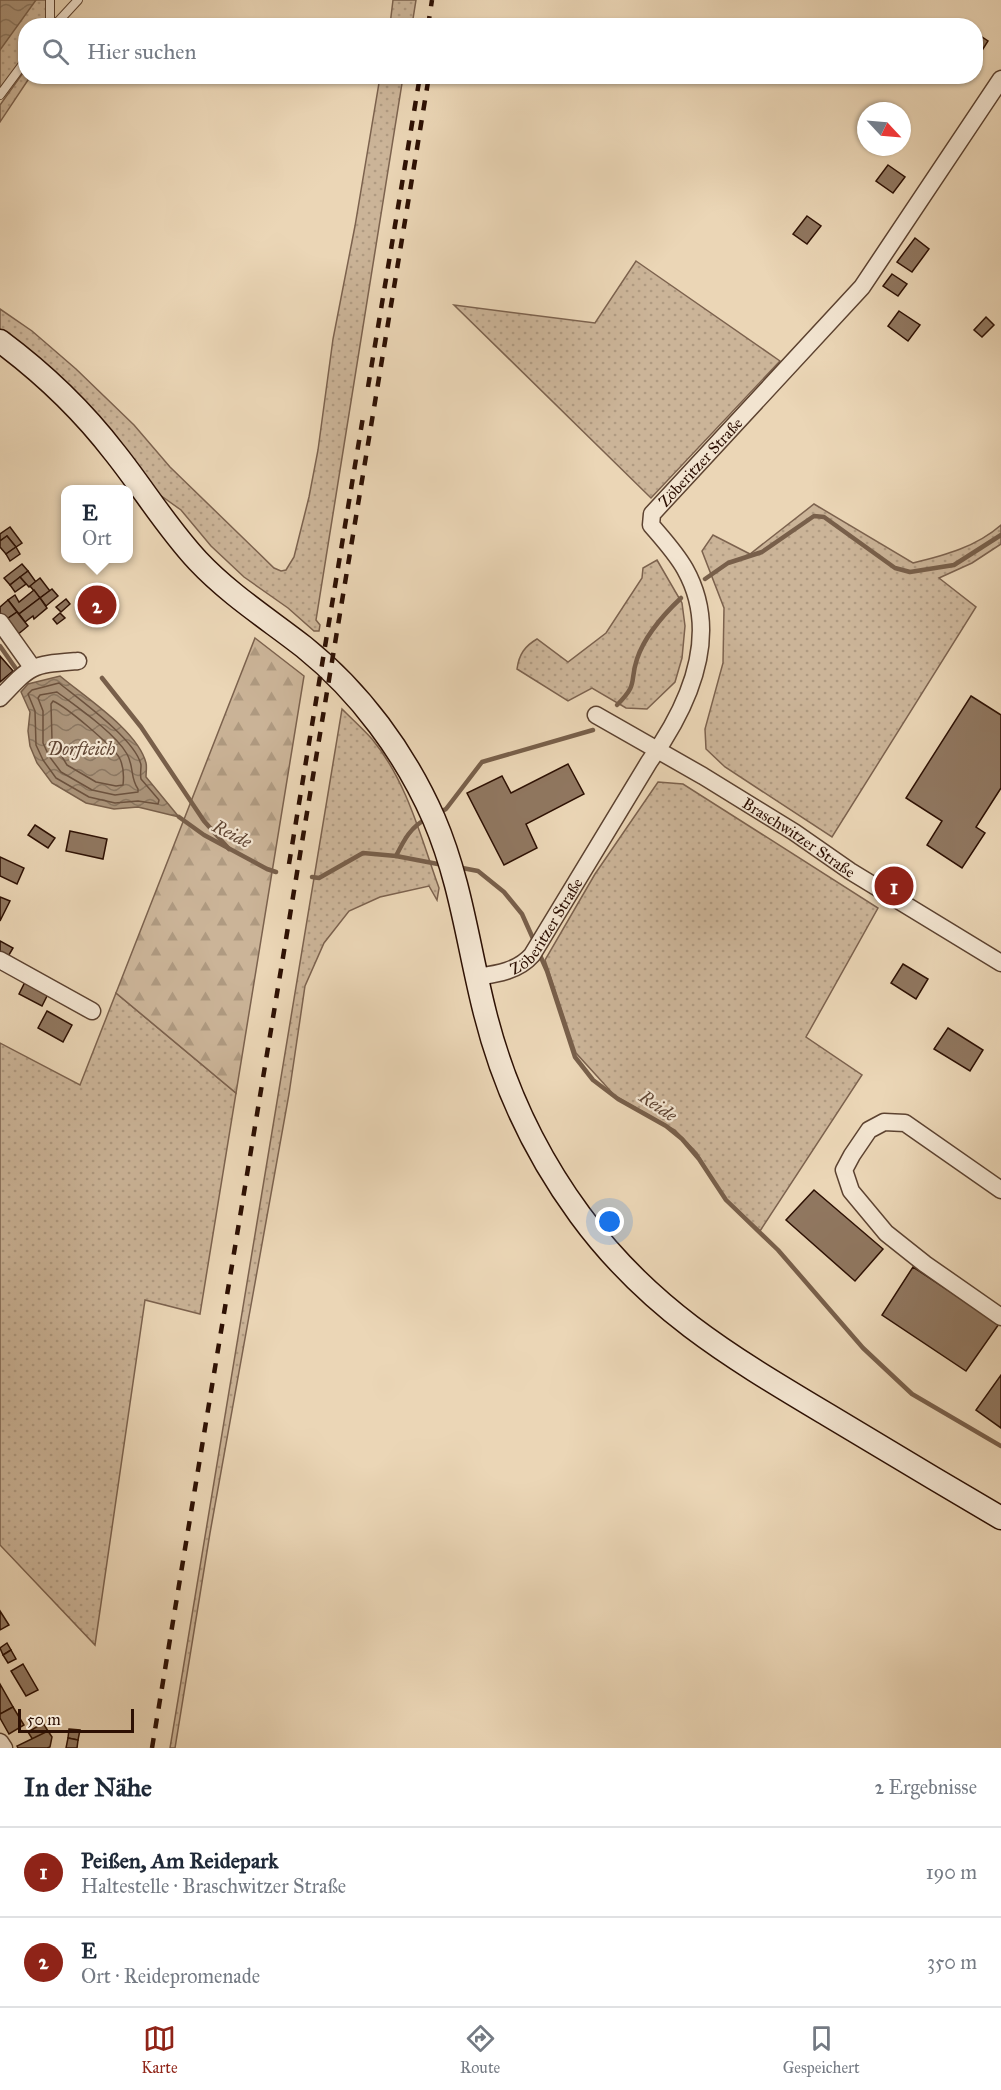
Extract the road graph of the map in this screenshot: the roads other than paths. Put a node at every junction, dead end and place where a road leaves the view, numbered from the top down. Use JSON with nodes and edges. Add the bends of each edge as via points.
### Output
{"nodes":[{"id":1,"x":50,"y":0,"type":"edge"},
{"id":2,"x":78,"y":0,"type":"edge"},
{"id":3,"x":51,"y":18,"type":"edge"},
{"id":4,"x":60,"y":18,"type":"edge"},
{"id":5,"x":18,"y":71,"type":"edge"},
{"id":6,"x":1001,"y":80,"type":"edge"},
{"id":7,"x":0,"y":95,"type":"edge"},
{"id":8,"x":0,"y":341,"type":"edge"},
{"id":9,"x":0,"y":622,"type":"edge"},
{"id":10,"x":78,"y":661,"type":"dead end"},
{"id":11,"x":25,"y":673,"type":"junction"},
{"id":12,"x":0,"y":698,"type":"edge"},
{"id":13,"x":596,"y":715,"type":"dead end"},
{"id":14,"x":658,"y":750,"type":"junction"},
{"id":15,"x":0,"y":960,"type":"edge"},
{"id":16,"x":1001,"y":963,"type":"edge"},
{"id":17,"x":477,"y":977,"type":"junction"},
{"id":18,"x":92,"y":1011,"type":"dead end"},
{"id":19,"x":1001,"y":1190,"type":"edge"},
{"id":20,"x":1001,"y":1317,"type":"edge"},
{"id":21,"x":1001,"y":1518,"type":"edge"},
{"id":22,"x":0,"y":1742,"type":"edge"},
{"id":23,"x":4,"y":1748,"type":"edge"}],
"edges":[{"from":1,"to":3,"type":"lane"},
{"from":2,"to":4,"type":"lane"},
{"from":5,"to":7,"type":"lane"},
{"from":6,"to":14,"type":"street","name":"Zöberitzer Straße","via":[[862,287],[652,514],[651,525],[677,556],[691,583],[697,601],[700,638],[693,683]]},
{"from":8,"to":17,"type":"main road","via":[[91,423],[181,542],[210,573],[306,649],[348,688],[396,748],[430,810],[457,883]]},
{"from":9,"to":11,"type":"street"},
{"from":10,"to":11,"type":"street","via":[[42,664]]},
{"from":11,"to":12,"type":"street"},
{"from":13,"to":14,"type":"street","name":"Braschwitzer Straße"},
{"from":14,"to":16,"type":"street","name":"Braschwitzer Straße"},
{"from":14,"to":17,"type":"street","name":"Zöberitzer Straße","via":[[532,955],[506,972]]},
{"from":15,"to":18,"type":"street"},
{"from":17,"to":21,"type":"main road","via":[[502,1070],[534,1141],[582,1217],[634,1278],[660,1303],[734,1359]]},
{"from":19,"to":20,"type":"street","via":[[905,1123],[884,1122],[869,1131],[844,1170],[851,1191],[886,1233]]},
{"from":22,"to":23,"type":"street"}]}
